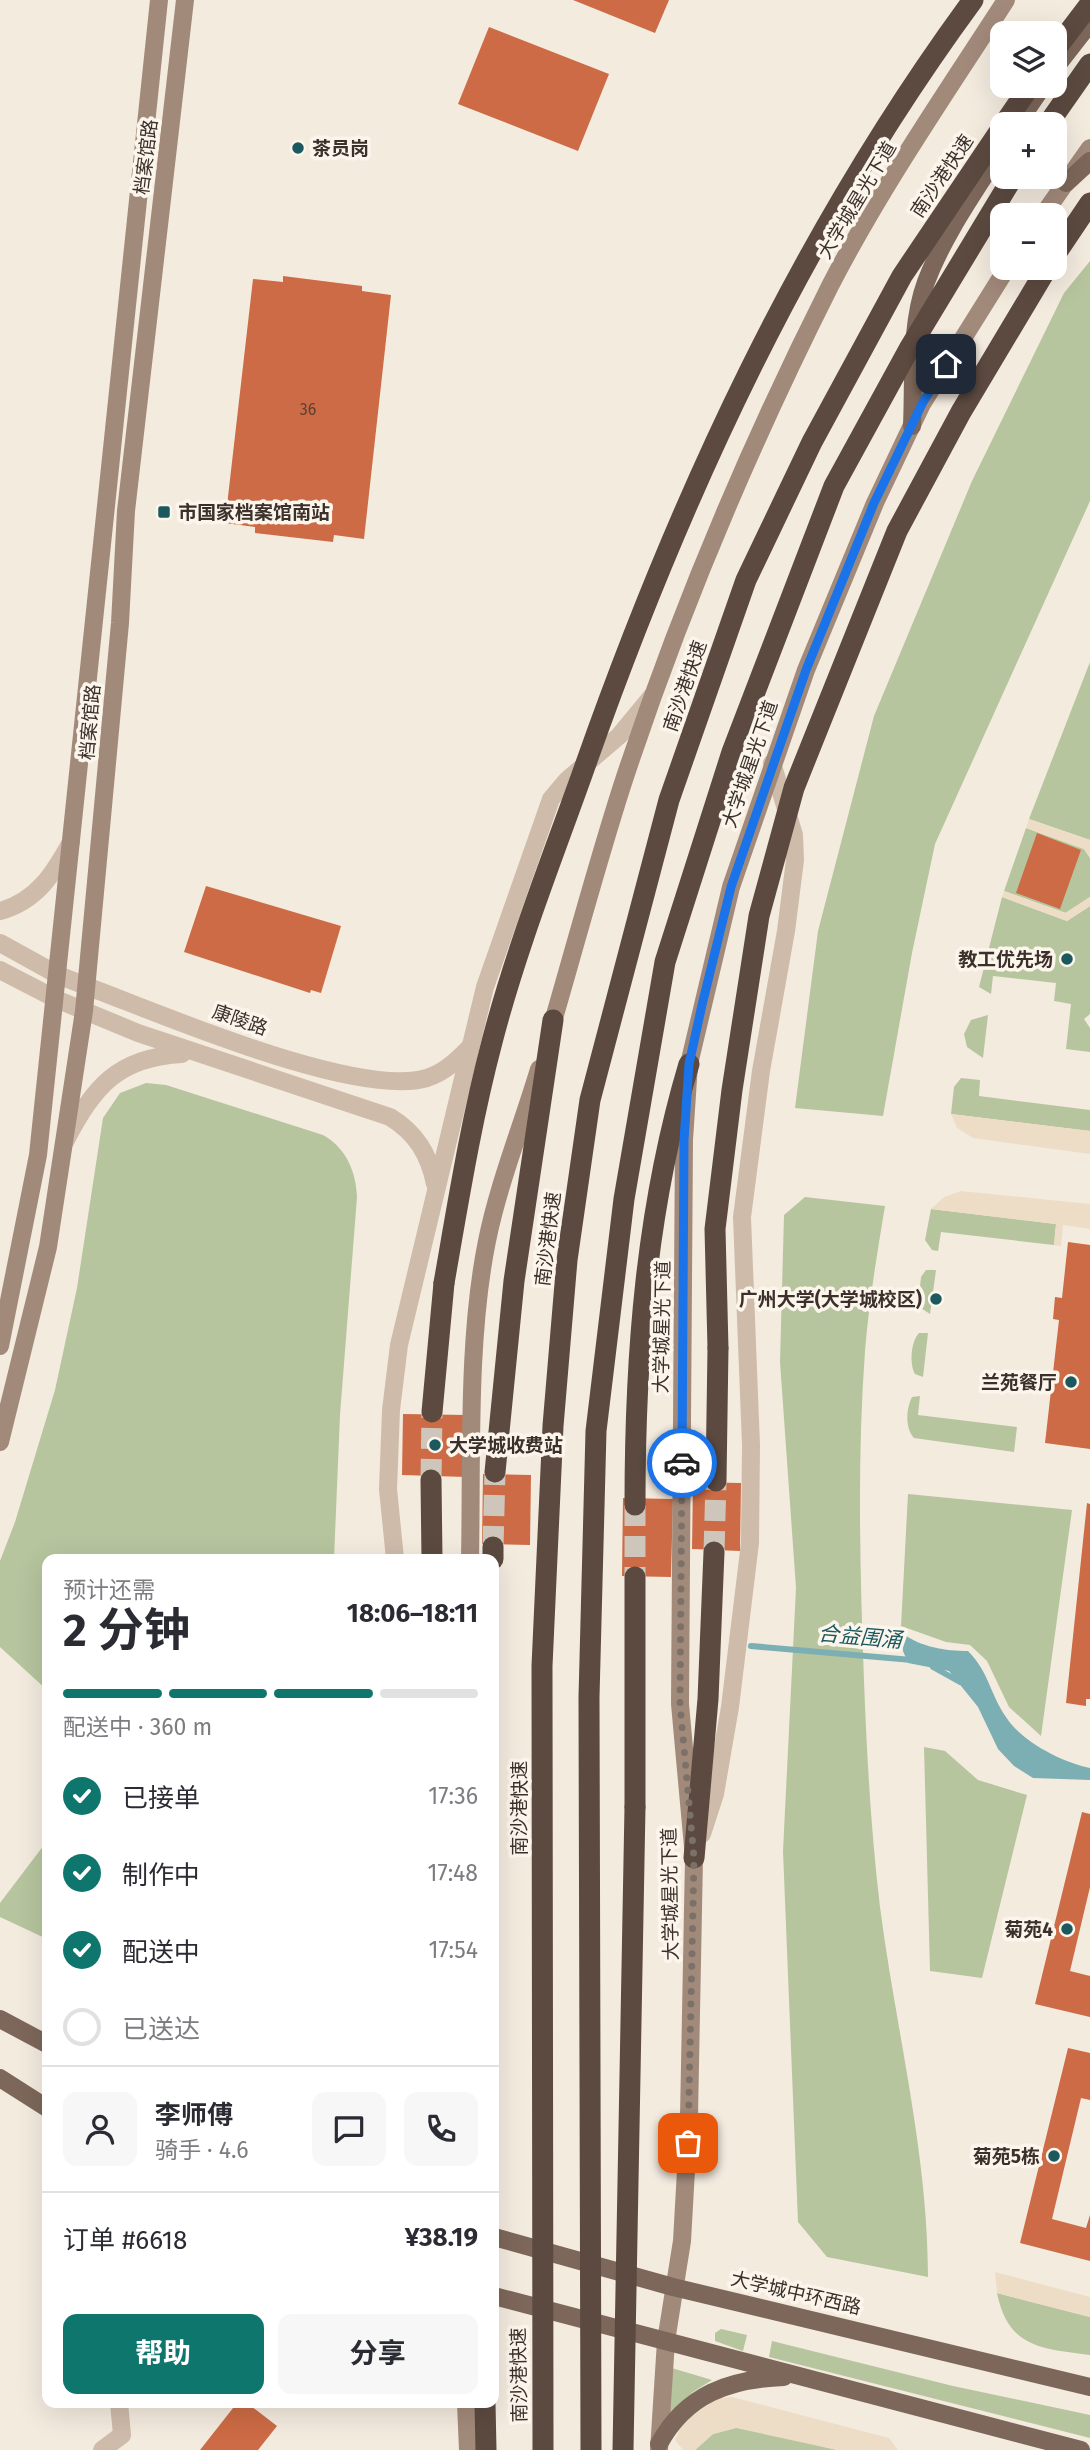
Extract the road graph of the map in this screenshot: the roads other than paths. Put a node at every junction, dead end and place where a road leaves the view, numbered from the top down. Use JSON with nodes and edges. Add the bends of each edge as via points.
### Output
{"nodes":[{"id":1,"x":159,"y":0,"type":"edge"},
{"id":2,"x":185,"y":0,"type":"edge"},
{"id":3,"x":973,"y":0,"type":"edge"},
{"id":4,"x":1006,"y":0,"type":"edge"},
{"id":5,"x":1090,"y":4,"type":"edge"},
{"id":6,"x":1090,"y":23,"type":"edge"},
{"id":7,"x":1067,"y":35,"type":"edge"},
{"id":8,"x":1067,"y":53,"type":"edge"},
{"id":9,"x":1090,"y":64,"type":"edge"},
{"id":10,"x":1056,"y":112,"type":"edge"},
{"id":11,"x":990,"y":144,"type":"edge"},
{"id":12,"x":1090,"y":148,"type":"edge"},
{"id":13,"x":1090,"y":161,"type":"edge"},
{"id":14,"x":990,"y":168,"type":"edge"},
{"id":15,"x":1067,"y":182,"type":"edge"},
{"id":16,"x":1067,"y":182,"type":"edge"},
{"id":17,"x":1006,"y":189,"type":"edge"},
{"id":18,"x":1090,"y":203,"type":"edge"},
{"id":19,"x":1067,"y":238,"type":"edge"},
{"id":20,"x":998,"y":280,"type":"edge"},
{"id":21,"x":1040,"y":280,"type":"edge"},
{"id":22,"x":912,"y":426,"type":"junction"},
{"id":23,"x":654,"y":694,"type":"junction"},
{"id":24,"x":772,"y":762,"type":"junction"},
{"id":25,"x":73,"y":839,"type":"junction"},
{"id":26,"x":0,"y":911,"type":"edge"},
{"id":27,"x":0,"y":943,"type":"edge"},
{"id":28,"x":0,"y":970,"type":"edge"},
{"id":29,"x":58,"y":975,"type":"junction"},
{"id":30,"x":86,"y":986,"type":"junction"},
{"id":31,"x":56,"y":999,"type":"junction"},
{"id":32,"x":84,"y":1011,"type":"junction"},
{"id":33,"x":553,"y":1020,"type":"junction"},
{"id":34,"x":469,"y":1048,"type":"junction"},
{"id":35,"x":192,"y":1053,"type":"junction"},
{"id":36,"x":689,"y":1064,"type":"junction"},
{"id":37,"x":65,"y":1142,"type":"junction"},
{"id":38,"x":435,"y":1188,"type":"junction"},
{"id":39,"x":0,"y":1346,"type":"edge"},
{"id":40,"x":432,"y":1412,"type":"tunnel mouth"},
{"id":41,"x":0,"y":1441,"type":"edge"},
{"id":42,"x":495,"y":1472,"type":"tunnel mouth"},
{"id":43,"x":431,"y":1480,"type":"tunnel mouth"},
{"id":44,"x":716,"y":1481,"type":"tunnel mouth"},
{"id":45,"x":635,"y":1505,"type":"tunnel mouth"},
{"id":46,"x":714,"y":1552,"type":"tunnel mouth"},
{"id":47,"x":394,"y":1554,"type":"edge"},
{"id":48,"x":432,"y":1554,"type":"edge"},
{"id":49,"x":470,"y":1554,"type":"edge"},
{"id":50,"x":635,"y":1577,"type":"tunnel mouth"},
{"id":51,"x":694,"y":1858,"type":"junction"},
{"id":52,"x":0,"y":2019,"type":"edge"},
{"id":53,"x":42,"y":2040,"type":"edge"},
{"id":54,"x":0,"y":2078,"type":"edge"},
{"id":55,"x":42,"y":2105,"type":"edge"},
{"id":56,"x":499,"y":2238,"type":"edge"},
{"id":57,"x":673,"y":2287,"type":"junction"},
{"id":58,"x":499,"y":2297,"type":"edge"},
{"id":59,"x":666,"y":2341,"type":"junction"},
{"id":60,"x":804,"y":2376,"type":"junction"},
{"id":61,"x":1090,"y":2387,"type":"edge"},
{"id":62,"x":119,"y":2408,"type":"edge"},
{"id":63,"x":466,"y":2408,"type":"edge"},
{"id":64,"x":485,"y":2408,"type":"edge"},
{"id":65,"x":659,"y":2447,"type":"edge"},
{"id":66,"x":102,"y":2450,"type":"edge"},
{"id":67,"x":468,"y":2450,"type":"edge"},
{"id":68,"x":486,"y":2450,"type":"edge"},
{"id":69,"x":543,"y":2450,"type":"edge"},
{"id":70,"x":591,"y":2450,"type":"edge"},
{"id":71,"x":623,"y":2450,"type":"edge"},
{"id":72,"x":1081,"y":2450,"type":"edge"}],
"edges":[{"from":1,"to":25,"type":"main road","name":"档案馆路"},
{"from":2,"to":30,"type":"main road","name":"档案馆路","via":[[127,511]]},
{"from":3,"to":40,"type":"highway","bridge":true,"via":[[908,93],[813,247],[734,398],[664,555],[610,695],[492,1040],[444,1283]]},
{"from":4,"to":23,"type":"main road","name":"大学城星光下道","via":[[832,283],[730,503]]},
{"from":5,"to":7,"type":"highway"},
{"from":6,"to":8,"type":"main road"},
{"from":9,"to":10,"type":"highway"},
{"from":11,"to":69,"type":"highway","name":"南沙港快速","bridge":true,"via":[[902,276],[812,442],[746,580],[670,800],[590,1100],[566,1274],[553,1426],[542,1666]]},
{"from":12,"to":15,"type":"main road"},
{"from":13,"to":16,"type":"main road"},
{"from":14,"to":22,"type":"main road","via":[[925,284]]},
{"from":17,"to":70,"type":"highway","bridge":true,"via":[[909,349],[834,486],[732,752],[665,962],[624,1199],[596,1431],[589,1697]]},
{"from":18,"to":19,"type":"highway"},
{"from":20,"to":22,"type":"main road","name":"大学城星光下道"},
{"from":21,"to":44,"type":"highway","bridge":true,"via":[[897,531],[794,788],[759,916],[715,1229]]},
{"from":22,"to":24,"type":"main road","name":"大学城星光下道","via":[[874,503]]},
{"from":23,"to":33,"type":"main road","name":"大学城星光下道"},
{"from":23,"to":34,"type":"street","via":[[620,736],[551,799],[520,880]]},
{"from":24,"to":36,"type":"main road","name":"大学城星光下道","via":[[731,887]]},
{"from":24,"to":51,"type":"street","via":[[794,835],[795,860],[742,1217],[750,1543],[715,1794]]},
{"from":25,"to":26,"type":"street","via":[[44,885],[20,904]]},
{"from":25,"to":29,"type":"main road","name":"档案馆路"},
{"from":27,"to":29,"type":"street","name":"康陵路"},
{"from":28,"to":31,"type":"street"},
{"from":29,"to":30,"type":"street","name":"康陵路"},
{"from":29,"to":31,"type":"main road","name":"档案馆路"},
{"from":30,"to":32,"type":"main road","name":"档案馆路"},
{"from":30,"to":34,"type":"street","name":"康陵路","via":[[253,1048],[382,1081],[426,1078],[448,1069]]},
{"from":31,"to":32,"type":"street"},
{"from":31,"to":39,"type":"main road","name":"档案馆路","via":[[36,1167]]},
{"from":32,"to":35,"type":"street"},
{"from":32,"to":37,"type":"main road","name":"档案馆路"},
{"from":33,"to":42,"type":"highway","via":[[514,1282]]},
{"from":33,"to":49,"type":"main road","name":"大学城星光下道","via":[[510,1150],[487,1242],[479,1297]]},
{"from":34,"to":38,"type":"street"},
{"from":35,"to":37,"type":"street","via":[[144,1059],[109,1077],[93,1093]]},
{"from":35,"to":38,"type":"street","via":[[390,1117],[405,1126],[427,1154]]},
{"from":36,"to":45,"type":"highway","via":[[671,1124],[646,1266]]},
{"from":36,"to":51,"type":"main road","name":"大学城星光下道","via":[[684,1140],[680,1704]]},
{"from":37,"to":41,"type":"main road","name":"档案馆路","via":[[48,1247]]},
{"from":38,"to":47,"type":"street","via":[[394,1378],[388,1489]]},
{"from":43,"to":48,"type":"highway"},
{"from":46,"to":51,"type":"highway","via":[[708,1699]]},
{"from":50,"to":71,"type":"highway","bridge":true},
{"from":51,"to":57,"type":"main road","name":"大学城星光下道","via":[[689,2117],[682,2241]]},
{"from":52,"to":53,"type":"main road"},
{"from":54,"to":55,"type":"main road"},
{"from":56,"to":57,"type":"main road","name":"大学城中环西路"},
{"from":57,"to":59,"type":"main road","name":"大学城星光下道"},
{"from":57,"to":61,"type":"main road","name":"大学城中环西路"},
{"from":58,"to":59,"type":"main road"},
{"from":59,"to":60,"type":"main road"},
{"from":59,"to":65,"type":"main road","name":"大学城星光下道"},
{"from":60,"to":65,"type":"main road","via":[[756,2378],[722,2386],[683,2410]]},
{"from":60,"to":72,"type":"main road"},
{"from":62,"to":66,"type":"street","via":[[122,2435]]},
{"from":63,"to":67,"type":"main road"},
{"from":64,"to":68,"type":"highway"}]}
